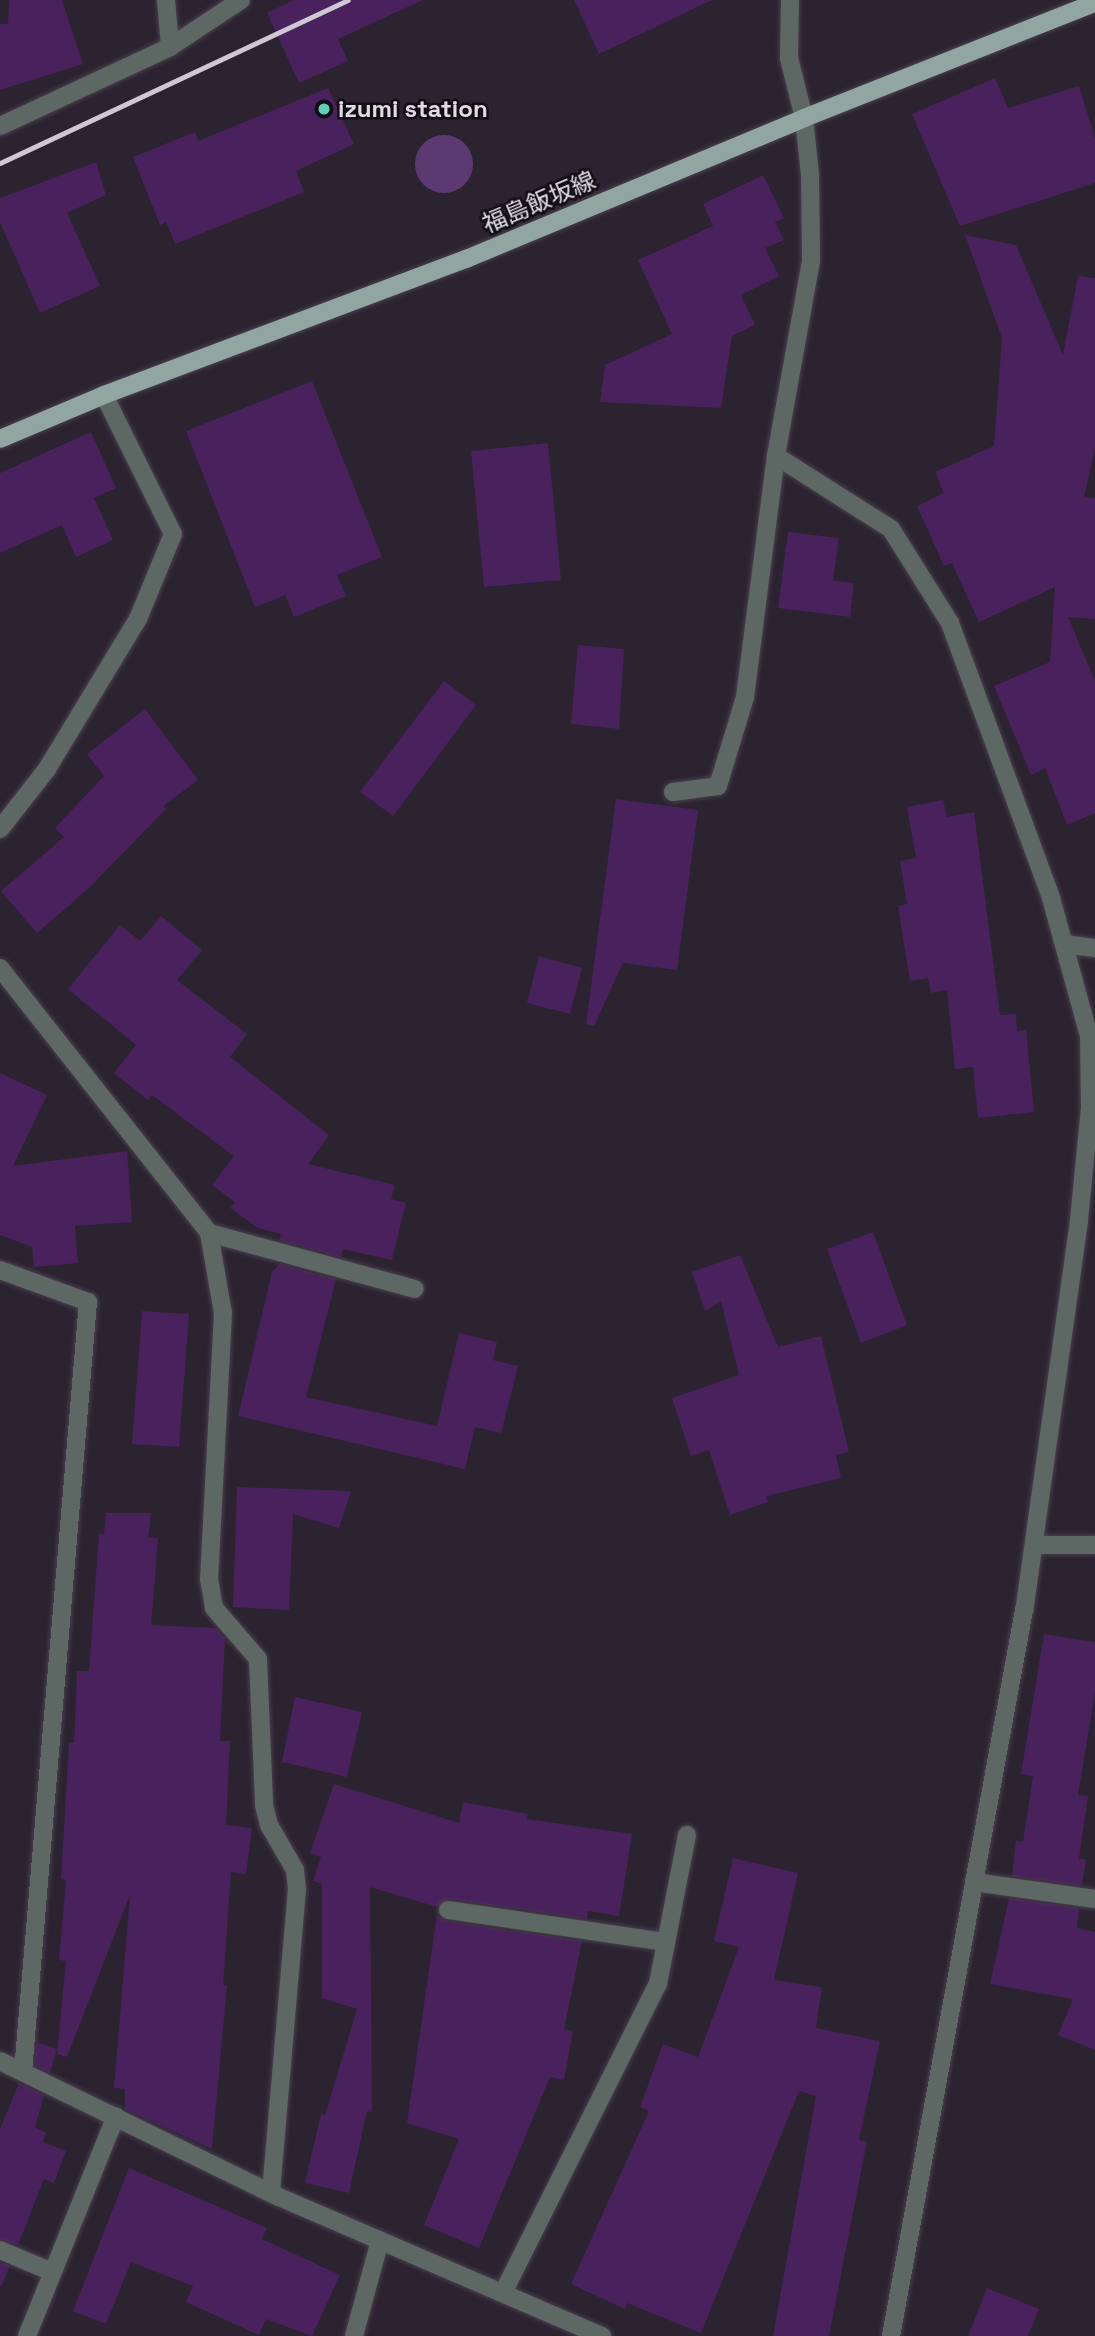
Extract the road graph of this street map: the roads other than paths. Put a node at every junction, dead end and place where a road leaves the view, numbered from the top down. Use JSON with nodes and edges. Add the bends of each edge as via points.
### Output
{"nodes":[{"id":1,"x":166,"y":0,"type":"edge"},
{"id":2,"x":241,"y":0,"type":"edge"},
{"id":3,"x":790,"y":0,"type":"edge"},
{"id":4,"x":1095,"y":3,"type":"edge"},
{"id":5,"x":170,"y":47,"type":"junction"},
{"id":6,"x":804,"y":118,"type":"junction"},
{"id":7,"x":0,"y":126,"type":"edge"},
{"id":8,"x":104,"y":394,"type":"junction"},
{"id":9,"x":0,"y":439,"type":"edge"},
{"id":10,"x":776,"y":456,"type":"junction"},
{"id":11,"x":673,"y":792,"type":"dead end"},
{"id":12,"x":0,"y":829,"type":"edge"},
{"id":13,"x":1065,"y":944,"type":"junction"},
{"id":14,"x":1095,"y":948,"type":"edge"},
{"id":15,"x":0,"y":968,"type":"edge"},
{"id":16,"x":1093,"y":1108,"type":"edge"},
{"id":17,"x":209,"y":1233,"type":"junction"},
{"id":18,"x":0,"y":1270,"type":"edge"},
{"id":19,"x":415,"y":1289,"type":"dead end"},
{"id":20,"x":1034,"y":1545,"type":"junction"},
{"id":21,"x":1095,"y":1545,"type":"edge"},
{"id":22,"x":687,"y":1835,"type":"dead end"},
{"id":23,"x":974,"y":1882,"type":"junction"},
{"id":24,"x":1095,"y":1899,"type":"edge"},
{"id":25,"x":448,"y":1910,"type":"dead end"},
{"id":26,"x":666,"y":1942,"type":"junction"},
{"id":27,"x":0,"y":2062,"type":"edge"},
{"id":28,"x":23,"y":2071,"type":"junction"},
{"id":29,"x":116,"y":2116,"type":"junction"},
{"id":30,"x":271,"y":2192,"type":"junction"},
{"id":31,"x":380,"y":2240,"type":"junction"},
{"id":32,"x":0,"y":2250,"type":"edge"},
{"id":33,"x":52,"y":2272,"type":"junction"},
{"id":34,"x":503,"y":2293,"type":"junction"},
{"id":35,"x":27,"y":2336,"type":"edge"},
{"id":36,"x":354,"y":2336,"type":"edge"},
{"id":37,"x":602,"y":2336,"type":"edge"},
{"id":38,"x":891,"y":2336,"type":"edge"}],
"edges":[{"from":1,"to":5,"type":"street"},
{"from":2,"to":5,"type":"street"},
{"from":3,"to":6,"type":"street","via":[[789,58]]},
{"from":4,"to":6,"type":"main road","name":"福島飯坂線"},
{"from":5,"to":7,"type":"street"},
{"from":6,"to":8,"type":"main road","name":"福島飯坂線","via":[[466,259]]},
{"from":6,"to":10,"type":"street","via":[[811,261]]},
{"from":8,"to":9,"type":"main road","name":"福島飯坂線"},
{"from":8,"to":12,"type":"street","via":[[173,534],[138,620],[47,769]]},
{"from":10,"to":11,"type":"street","via":[[744,697],[718,786]]},
{"from":10,"to":13,"type":"street","via":[[891,529],[950,624]]},
{"from":13,"to":14,"type":"street"},
{"from":13,"to":16,"type":"street","via":[[1088,1036]]},
{"from":15,"to":17,"type":"street"},
{"from":16,"to":20,"type":"street"},
{"from":17,"to":19,"type":"street"},
{"from":17,"to":30,"type":"street","via":[[223,1313],[209,1579],[214,1608],[258,1659],[264,1805],[269,1825],[295,1870],[297,1889]]},
{"from":18,"to":28,"type":"street","via":[[88,1302]]},
{"from":20,"to":21,"type":"street"},
{"from":20,"to":23,"type":"street"},
{"from":22,"to":26,"type":"street"},
{"from":23,"to":24,"type":"street"},
{"from":23,"to":38,"type":"street"},
{"from":25,"to":26,"type":"street"},
{"from":26,"to":34,"type":"street","via":[[658,1984]]},
{"from":27,"to":28,"type":"street"},
{"from":28,"to":29,"type":"street"},
{"from":29,"to":30,"type":"street"},
{"from":29,"to":33,"type":"street"},
{"from":30,"to":31,"type":"street"},
{"from":31,"to":34,"type":"street"},
{"from":31,"to":36,"type":"street"},
{"from":32,"to":33,"type":"street"},
{"from":33,"to":35,"type":"street"},
{"from":34,"to":37,"type":"street"}]}
